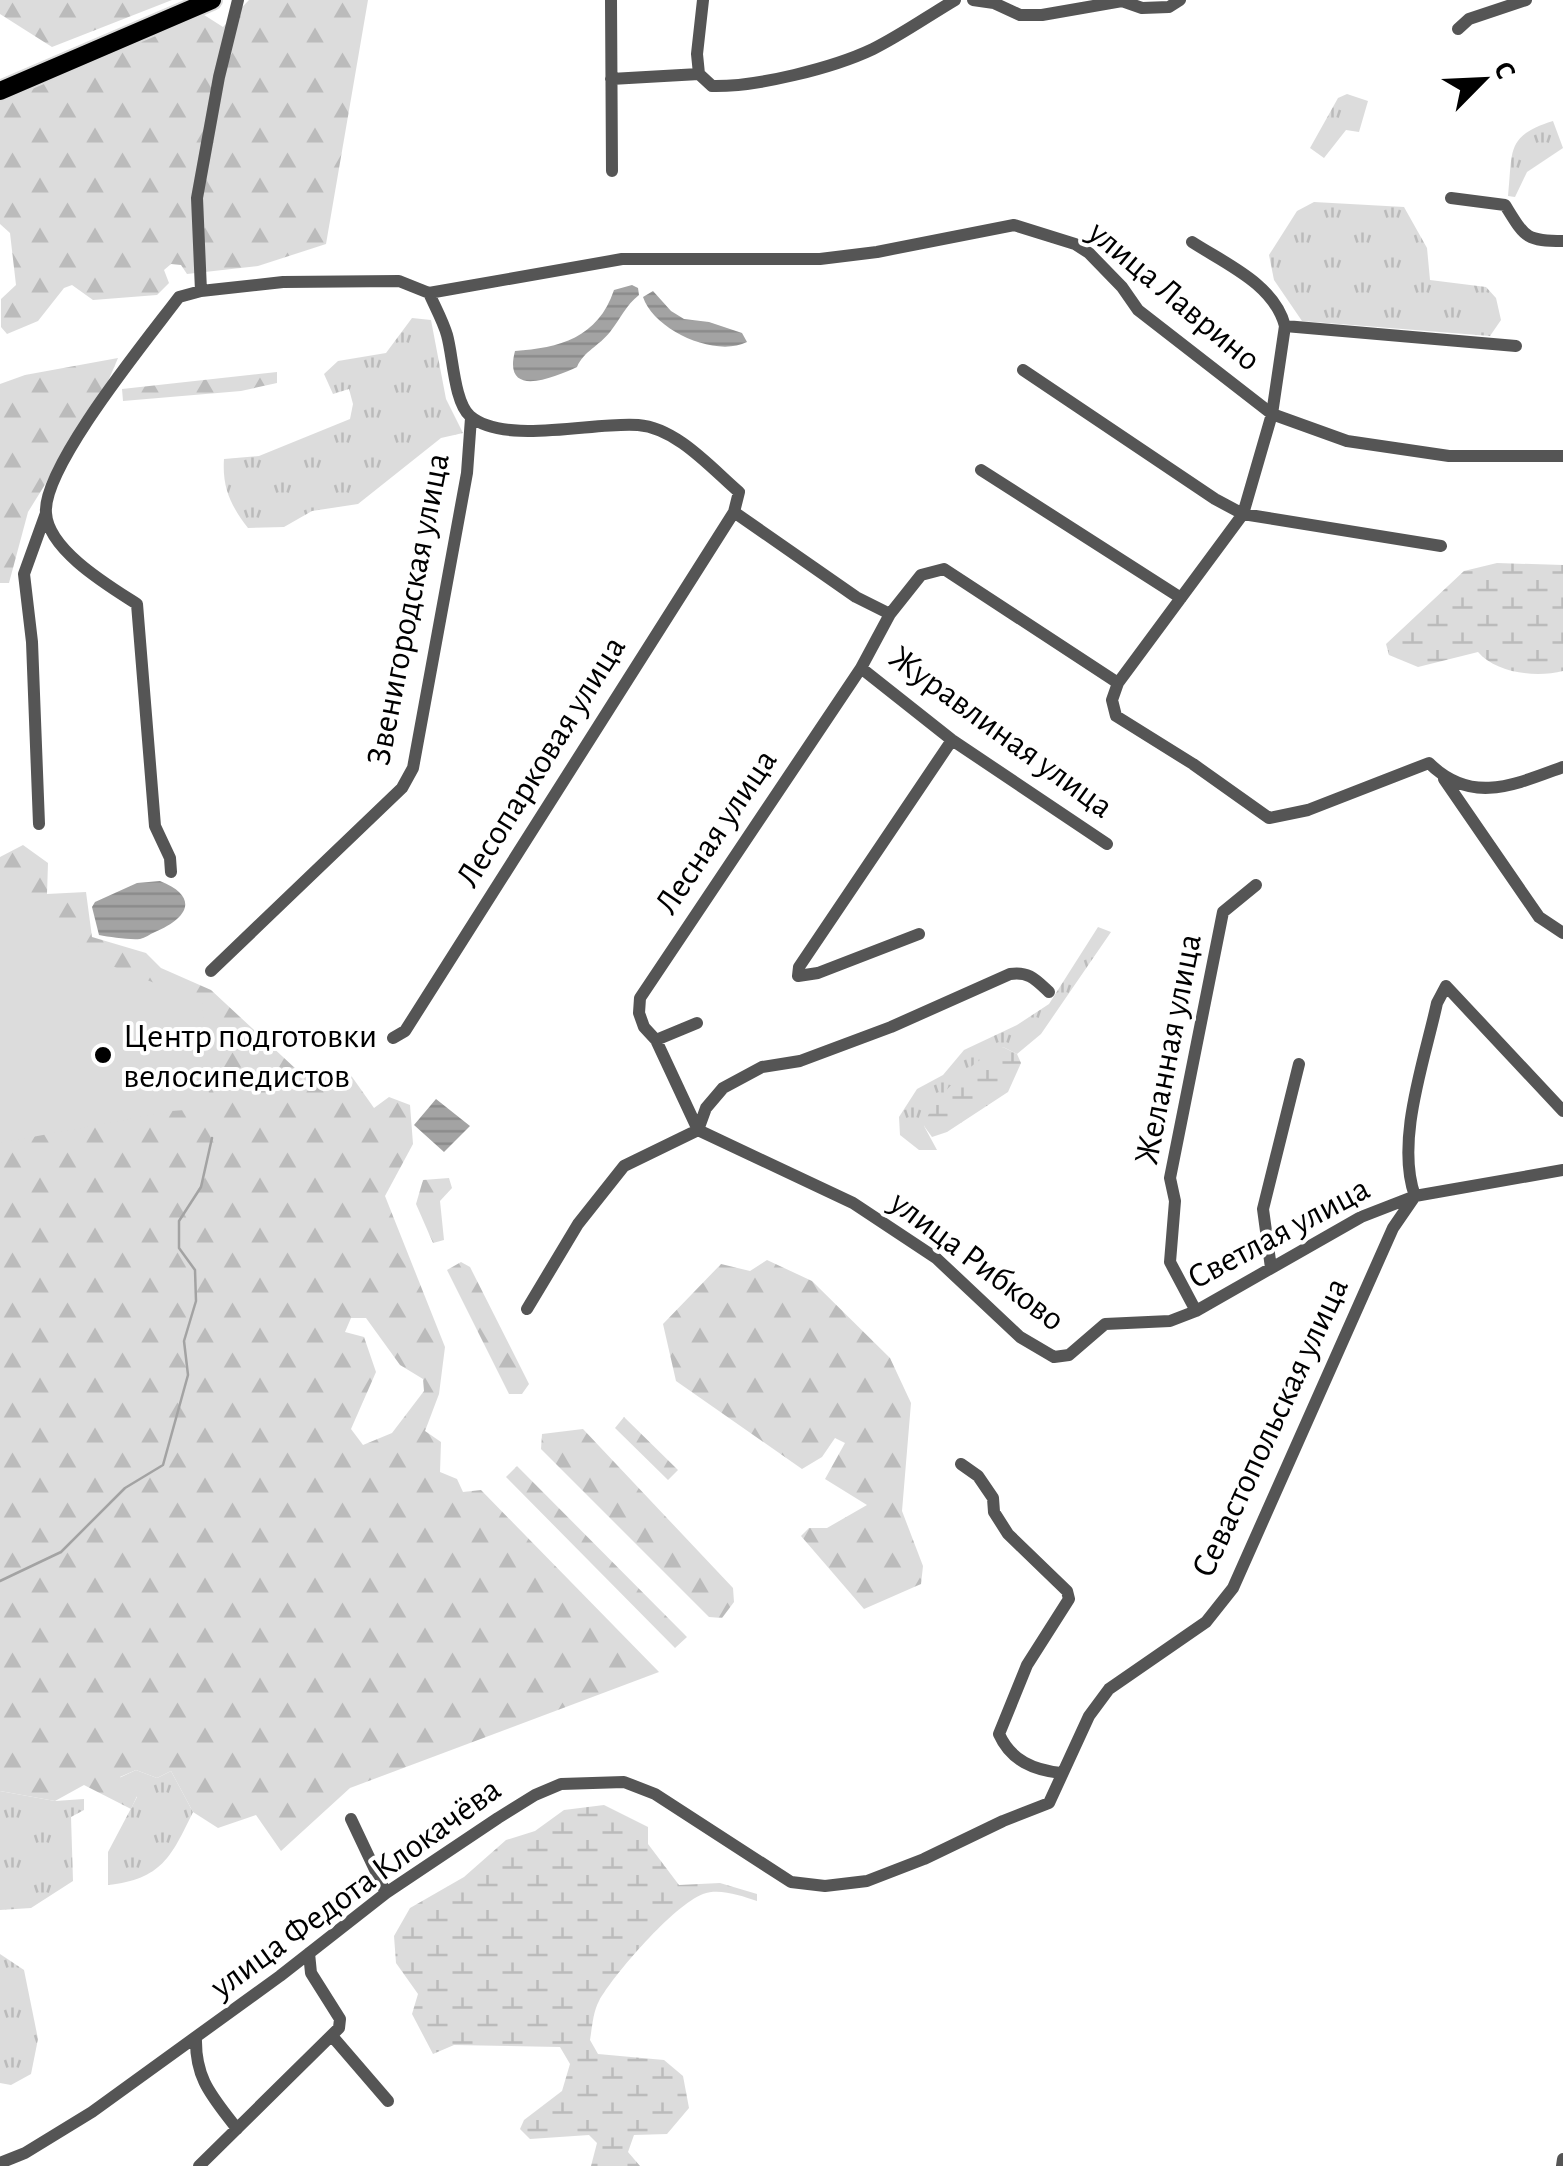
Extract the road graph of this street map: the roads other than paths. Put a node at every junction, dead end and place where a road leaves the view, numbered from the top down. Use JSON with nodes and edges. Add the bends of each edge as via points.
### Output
{"nodes":[{"id":1,"x":212,"y":0,"type":"edge"},
{"id":2,"x":238,"y":0,"type":"edge"},
{"id":3,"x":611,"y":0,"type":"edge"},
{"id":4,"x":702,"y":0,"type":"edge"},
{"id":5,"x":955,"y":0,"type":"edge"},
{"id":6,"x":973,"y":0,"type":"edge"},
{"id":7,"x":1180,"y":0,"type":"edge"},
{"id":8,"x":1526,"y":0,"type":"edge"},
{"id":9,"x":1121,"y":1,"type":"edge"},
{"id":10,"x":1458,"y":29,"type":"dead end"},
{"id":11,"x":699,"y":74,"type":"junction"},
{"id":12,"x":611,"y":79,"type":"junction"},
{"id":13,"x":0,"y":91,"type":"edge"},
{"id":14,"x":612,"y":171,"type":"dead end"},
{"id":15,"x":1451,"y":198,"type":"dead end"},
{"id":16,"x":1563,"y":241,"type":"edge"},
{"id":17,"x":1192,"y":242,"type":"dead end"},
{"id":18,"x":201,"y":290,"type":"junction"},
{"id":19,"x":429,"y":293,"type":"junction"},
{"id":20,"x":1285,"y":326,"type":"junction"},
{"id":21,"x":1516,"y":346,"type":"dead end"},
{"id":22,"x":1023,"y":370,"type":"dead end"},
{"id":23,"x":1272,"y":414,"type":"junction"},
{"id":24,"x":472,"y":418,"type":"junction"},
{"id":25,"x":1563,"y":456,"type":"edge"},
{"id":26,"x":981,"y":470,"type":"dead end"},
{"id":27,"x":734,"y":512,"type":"junction"},
{"id":28,"x":46,"y":514,"type":"junction"},
{"id":29,"x":1243,"y":514,"type":"junction"},
{"id":30,"x":1441,"y":546,"type":"dead end"},
{"id":31,"x":1181,"y":598,"type":"junction"},
{"id":32,"x":890,"y":614,"type":"junction"},
{"id":33,"x":861,"y":668,"type":"junction"},
{"id":34,"x":1118,"y":684,"type":"junction"},
{"id":35,"x":952,"y":740,"type":"junction"},
{"id":36,"x":1563,"y":767,"type":"edge"},
{"id":37,"x":1442,"y":776,"type":"junction"},
{"id":38,"x":40,"y":824,"type":"dead end"},
{"id":39,"x":1107,"y":844,"type":"dead end"},
{"id":40,"x":171,"y":872,"type":"dead end"},
{"id":41,"x":1256,"y":885,"type":"dead end"},
{"id":42,"x":1562,"y":931,"type":"edge"},
{"id":43,"x":919,"y":934,"type":"dead end"},
{"id":44,"x":211,"y":971,"type":"dead end"},
{"id":45,"x":1049,"y":992,"type":"dead end"},
{"id":46,"x":697,"y":1023,"type":"dead end"},
{"id":47,"x":392,"y":1038,"type":"dead end"},
{"id":48,"x":656,"y":1040,"type":"junction"},
{"id":49,"x":1300,"y":1064,"type":"dead end"},
{"id":50,"x":1563,"y":1111,"type":"edge"},
{"id":51,"x":698,"y":1130,"type":"junction"},
{"id":52,"x":1563,"y":1170,"type":"edge"},
{"id":53,"x":1415,"y":1196,"type":"junction"},
{"id":54,"x":1271,"y":1268,"type":"junction"},
{"id":55,"x":527,"y":1309,"type":"dead end"},
{"id":56,"x":1196,"y":1311,"type":"junction"},
{"id":57,"x":1170,"y":1321,"type":"joint"},
{"id":58,"x":961,"y":1464,"type":"dead end"},
{"id":59,"x":1062,"y":1773,"type":"junction"},
{"id":60,"x":1049,"y":1803,"type":"joint"},
{"id":61,"x":350,"y":1818,"type":"dead end"},
{"id":62,"x":386,"y":1893,"type":"junction"},
{"id":63,"x":309,"y":1953,"type":"junction"},
{"id":64,"x":332,"y":2036,"type":"junction"},
{"id":65,"x":196,"y":2038,"type":"junction"},
{"id":66,"x":388,"y":2101,"type":"dead end"},
{"id":67,"x":237,"y":2129,"type":"junction"},
{"id":68,"x":0,"y":2163,"type":"edge"},
{"id":69,"x":200,"y":2166,"type":"edge"}],
"edges":[{"from":1,"to":13,"type":"main road"},
{"from":2,"to":18,"type":"street","via":[[197,198]]},
{"from":3,"to":12,"type":"street"},
{"from":4,"to":11,"type":"street"},
{"from":5,"to":11,"type":"street","via":[[841,62],[737,87],[712,86]]},
{"from":6,"to":9,"type":"street","via":[[1020,15]]},
{"from":7,"to":9,"type":"street","via":[[1142,8]]},
{"from":8,"to":10,"type":"street"},
{"from":11,"to":12,"type":"street"},
{"from":12,"to":14,"type":"street"},
{"from":15,"to":16,"type":"street","via":[[1505,204],[1523,234]]},
{"from":17,"to":20,"type":"street","via":[[1259,285],[1281,310]]},
{"from":18,"to":19,"type":"street","via":[[399,281]]},
{"from":18,"to":28,"type":"street","via":[[179,296],[74,440]]},
{"from":19,"to":23,"type":"street","name":"улица Лаврино","via":[[622,259],[820,259],[1014,225],[1089,253],[1138,310]]},
{"from":19,"to":24,"type":"street"},
{"from":20,"to":21,"type":"street"},
{"from":20,"to":23,"type":"street"},
{"from":22,"to":29,"type":"street"},
{"from":23,"to":25,"type":"street","name":"улица Лаврино","via":[[1346,441],[1449,456]]},
{"from":23,"to":29,"type":"street"},
{"from":24,"to":27,"type":"street","via":[[507,430],[640,424],[677,440],[739,492]]},
{"from":24,"to":44,"type":"street","name":"Звенигородская улица","via":[[413,768],[402,788]]},
{"from":26,"to":31,"type":"street"},
{"from":27,"to":32,"type":"street"},
{"from":27,"to":47,"type":"street","name":"Лесопарковая улица","via":[[405,1031]]},
{"from":28,"to":38,"type":"street","via":[[24,574]]},
{"from":28,"to":40,"type":"street","via":[[71,557],[137,604],[155,826]]},
{"from":29,"to":30,"type":"street"},
{"from":29,"to":31,"type":"street"},
{"from":31,"to":34,"type":"street"},
{"from":32,"to":33,"type":"street","name":"Лесная улица"},
{"from":32,"to":34,"type":"street","name":"Лесная улица","via":[[921,575],[944,569]]},
{"from":33,"to":35,"type":"street","name":"Журавлиная улица"},
{"from":33,"to":48,"type":"street","name":"Лесная улица","via":[[640,998],[638,1013]]},
{"from":34,"to":37,"type":"street","via":[[1116,716],[1269,818],[1308,810],[1429,763]]},
{"from":35,"to":39,"type":"street","name":"Журавлиная улица"},
{"from":35,"to":43,"type":"street","via":[[798,976]]},
{"from":36,"to":37,"type":"street","via":[[1481,791]]},
{"from":37,"to":42,"type":"street","via":[[1539,917]]},
{"from":41,"to":56,"type":"street","name":"Желанная улица","via":[[1223,912],[1170,1178],[1170,1262]]},
{"from":45,"to":51,"type":"street","via":[[1032,976],[1010,974],[890,1027],[800,1060],[762,1066],[724,1088]]},
{"from":46,"to":48,"type":"street"},
{"from":48,"to":51,"type":"street","name":"Лесная улица"},
{"from":49,"to":54,"type":"street","via":[[1263,1209]]},
{"from":50,"to":53,"type":"street","via":[[1446,986],[1408,1140]]},
{"from":51,"to":55,"type":"street","via":[[624,1166],[578,1224]]},
{"from":51,"to":57,"type":"street","name":"улица Рибково","via":[[853,1203],[936,1258],[1020,1337],[1054,1357],[1069,1355],[1105,1324]]},
{"from":52,"to":53,"type":"street","name":"Светлая улица"},
{"from":53,"to":54,"type":"street","name":"Светлая улица","via":[[1361,1216]]},
{"from":53,"to":59,"type":"street","name":"Севастопольская улица","via":[[1392,1228],[1233,1588],[1206,1622],[1109,1689]]},
{"from":54,"to":56,"type":"street","name":"Светлая улица"},
{"from":56,"to":57,"type":"street","name":"Светлая улица"},
{"from":58,"to":59,"type":"street","via":[[993,1498],[1008,1534],[1067,1591],[998,1734],[1024,1764]]},
{"from":59,"to":60,"type":"street","name":"Севастопольская улица"},
{"from":60,"to":62,"type":"street","name":"улица Федота Клокачёва","via":[[881,1875],[825,1886],[791,1882],[655,1794],[624,1782],[561,1784]]},
{"from":61,"to":62,"type":"street"},
{"from":62,"to":63,"type":"street","name":"улица Федота Клокачёва"},
{"from":63,"to":64,"type":"street","via":[[312,1973],[340,2019]]},
{"from":63,"to":65,"type":"street","name":"улица Федота Клокачёва"},
{"from":64,"to":66,"type":"street"},
{"from":64,"to":67,"type":"street"},
{"from":65,"to":67,"type":"street","via":[[203,2084]]},
{"from":65,"to":68,"type":"street","name":"улица Федота Клокачёва","via":[[92,2112]]},
{"from":67,"to":69,"type":"street"}]}
